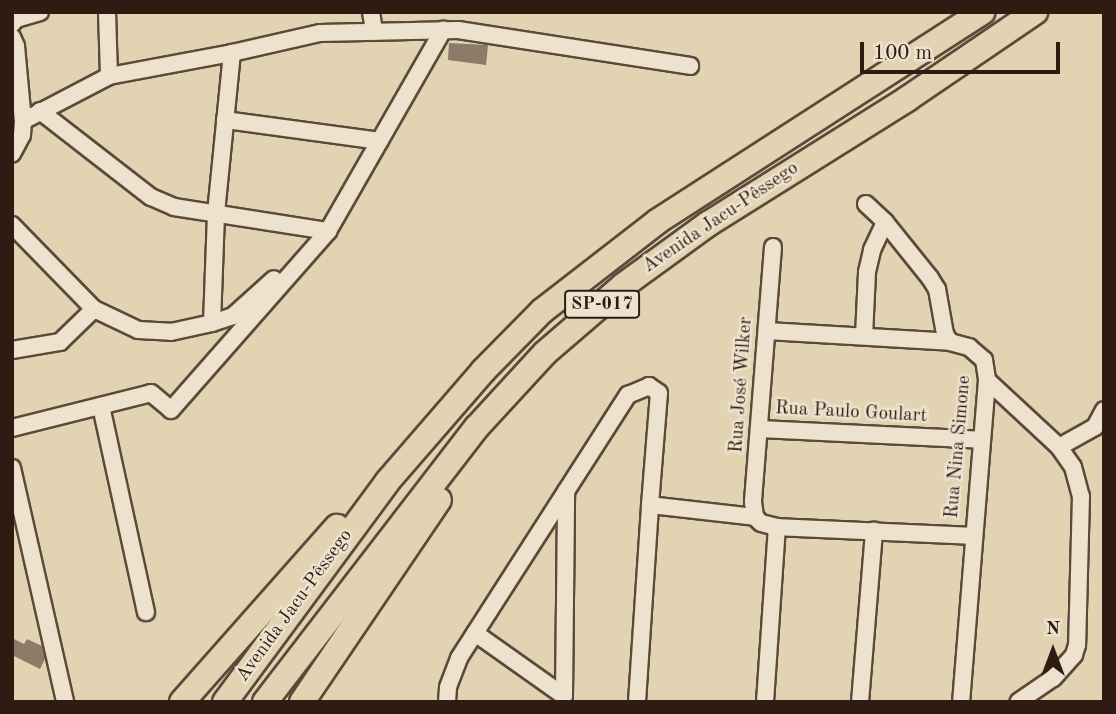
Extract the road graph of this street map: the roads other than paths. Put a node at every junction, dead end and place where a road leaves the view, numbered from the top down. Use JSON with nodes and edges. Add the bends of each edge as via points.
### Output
{"nodes":[{"id":1,"x":40,"y":12,"type":"edge"},
{"id":2,"x":107,"y":12,"type":"edge"},
{"id":3,"x":371,"y":12,"type":"edge"},
{"id":4,"x":982,"y":12,"type":"edge"},
{"id":5,"x":1035,"y":12,"type":"edge"},
{"id":6,"x":12,"y":24,"type":"edge"},
{"id":7,"x":443,"y":30,"type":"junction"},
{"id":8,"x":374,"y":32,"type":"junction"},
{"id":9,"x":12,"y":37,"type":"edge"},
{"id":10,"x":232,"y":53,"type":"junction"},
{"id":11,"x":690,"y":66,"type":"dead end"},
{"id":12,"x":109,"y":76,"type":"junction"},
{"id":13,"x":40,"y":111,"type":"junction"},
{"id":14,"x":225,"y":120,"type":"junction"},
{"id":15,"x":23,"y":121,"type":"junction"},
{"id":16,"x":380,"y":141,"type":"junction"},
{"id":17,"x":12,"y":154,"type":"edge"},
{"id":18,"x":866,"y":204,"type":"dead end"},
{"id":19,"x":216,"y":213,"type":"junction"},
{"id":20,"x":885,"y":222,"type":"junction"},
{"id":21,"x":12,"y":225,"type":"edge"},
{"id":22,"x":328,"y":231,"type":"junction"},
{"id":23,"x":773,"y":247,"type":"dead end"},
{"id":24,"x":94,"y":309,"type":"junction"},
{"id":25,"x":212,"y":323,"type":"junction"},
{"id":26,"x":767,"y":331,"type":"junction"},
{"id":27,"x":864,"y":336,"type":"junction"},
{"id":28,"x":950,"y":342,"type":"junction"},
{"id":29,"x":12,"y":350,"type":"edge"},
{"id":30,"x":987,"y":380,"type":"junction"},
{"id":31,"x":101,"y":406,"type":"junction"},
{"id":32,"x":1104,"y":410,"type":"edge"},
{"id":33,"x":477,"y":427,"type":"junction"},
{"id":34,"x":12,"y":428,"type":"edge"},
{"id":35,"x":760,"y":429,"type":"junction"},
{"id":36,"x":981,"y":440,"type":"junction"},
{"id":37,"x":1059,"y":447,"type":"junction"},
{"id":38,"x":12,"y":468,"type":"edge"},
{"id":39,"x":387,"y":482,"type":"junction"},
{"id":40,"x":566,"y":491,"type":"junction"},
{"id":41,"x":650,"y":506,"type":"junction"},
{"id":42,"x":758,"y":520,"type":"junction"},
{"id":43,"x":777,"y":527,"type":"junction"},
{"id":44,"x":874,"y":531,"type":"junction"},
{"id":45,"x":973,"y":536,"type":"junction"},
{"id":46,"x":146,"y":612,"type":"dead end"},
{"id":47,"x":474,"y":633,"type":"junction"},
{"id":48,"x":568,"y":699,"type":"edge"},
{"id":49,"x":65,"y":702,"type":"edge"},
{"id":50,"x":182,"y":702,"type":"edge"},
{"id":51,"x":225,"y":702,"type":"edge"},
{"id":52,"x":265,"y":702,"type":"edge"},
{"id":53,"x":302,"y":702,"type":"edge"},
{"id":54,"x":447,"y":702,"type":"edge"},
{"id":55,"x":637,"y":702,"type":"edge"},
{"id":56,"x":765,"y":702,"type":"edge"},
{"id":57,"x":860,"y":702,"type":"edge"},
{"id":58,"x":961,"y":702,"type":"edge"},
{"id":59,"x":1018,"y":702,"type":"edge"}],
"edges":[{"from":1,"to":6,"type":"street"},
{"from":2,"to":12,"type":"street"},
{"from":3,"to":8,"type":"street"},
{"from":4,"to":39,"type":"highway","name":"Avenida Jacu-Pêssego","number":"SP-017","via":[[703,191],[604,261],[542,311],[483,371]]},
{"from":5,"to":33,"type":"highway","name":"Avenida Jacu-Pêssego","number":"SP-017","via":[[708,224],[624,285],[545,352]]},
{"from":7,"to":8,"type":"street"},
{"from":7,"to":11,"type":"street"},
{"from":7,"to":16,"type":"street"},
{"from":8,"to":10,"type":"street","via":[[320,33]]},
{"from":9,"to":15,"type":"street"},
{"from":10,"to":12,"type":"street"},
{"from":10,"to":14,"type":"street"},
{"from":12,"to":13,"type":"street"},
{"from":13,"to":15,"type":"street"},
{"from":13,"to":19,"type":"street","via":[[151,197],[174,207]]},
{"from":14,"to":16,"type":"street"},
{"from":14,"to":19,"type":"street"},
{"from":15,"to":17,"type":"street"},
{"from":16,"to":22,"type":"street"},
{"from":18,"to":20,"type":"street"},
{"from":19,"to":22,"type":"street"},
{"from":19,"to":25,"type":"street"},
{"from":20,"to":27,"type":"street","via":[[867,272]]},
{"from":20,"to":28,"type":"street","via":[[937,289]]},
{"from":21,"to":24,"type":"street"},
{"from":22,"to":25,"type":"street","via":[[233,317]]},
{"from":22,"to":31,"type":"street","via":[[172,410],[151,393]]},
{"from":23,"to":26,"type":"street","name":"Rua José Wilker"},
{"from":24,"to":25,"type":"street","via":[[138,330],[171,331]]},
{"from":24,"to":29,"type":"street","via":[[60,342]]},
{"from":26,"to":27,"type":"street"},
{"from":26,"to":35,"type":"street","name":"Rua José Wilker"},
{"from":27,"to":28,"type":"street"},
{"from":28,"to":30,"type":"street","name":"Rua Nina Simone","via":[[969,347],[984,360]]},
{"from":30,"to":36,"type":"street","name":"Rua Nina Simone"},
{"from":30,"to":37,"type":"street"},
{"from":31,"to":34,"type":"street"},
{"from":31,"to":46,"type":"street"},
{"from":32,"to":37,"type":"street","via":[[1095,427]]},
{"from":33,"to":52,"type":"highway","name":"Avenida Jacu-Pêssego","number":"SP-017"},
{"from":33,"to":53,"type":"highway","via":[[464,460]]},
{"from":35,"to":36,"type":"street","name":"Rua Paulo Goulart"},
{"from":35,"to":42,"type":"street","name":"Rua José Wilker","via":[[753,502]]},
{"from":36,"to":45,"type":"street","name":"Rua Nina Simone"},
{"from":37,"to":59,"type":"street","via":[[1073,467],[1081,496],[1077,645],[1068,666]]},
{"from":38,"to":49,"type":"street"},
{"from":39,"to":50,"type":"highway","via":[[344,519]]},
{"from":39,"to":51,"type":"highway","name":"Avenida Jacu-Pêssego","number":"SP-017"},
{"from":40,"to":41,"type":"street","via":[[628,394],[649,386],[659,393]]},
{"from":40,"to":47,"type":"street"},
{"from":40,"to":48,"type":"street"},
{"from":41,"to":42,"type":"street"},
{"from":41,"to":55,"type":"street"},
{"from":42,"to":43,"type":"street"},
{"from":43,"to":44,"type":"street"},
{"from":43,"to":56,"type":"street"},
{"from":44,"to":45,"type":"street"},
{"from":44,"to":57,"type":"street"},
{"from":45,"to":58,"type":"street","name":"Rua Nina Simone"},
{"from":47,"to":48,"type":"street"},
{"from":47,"to":54,"type":"street","via":[[459,658]]}]}
